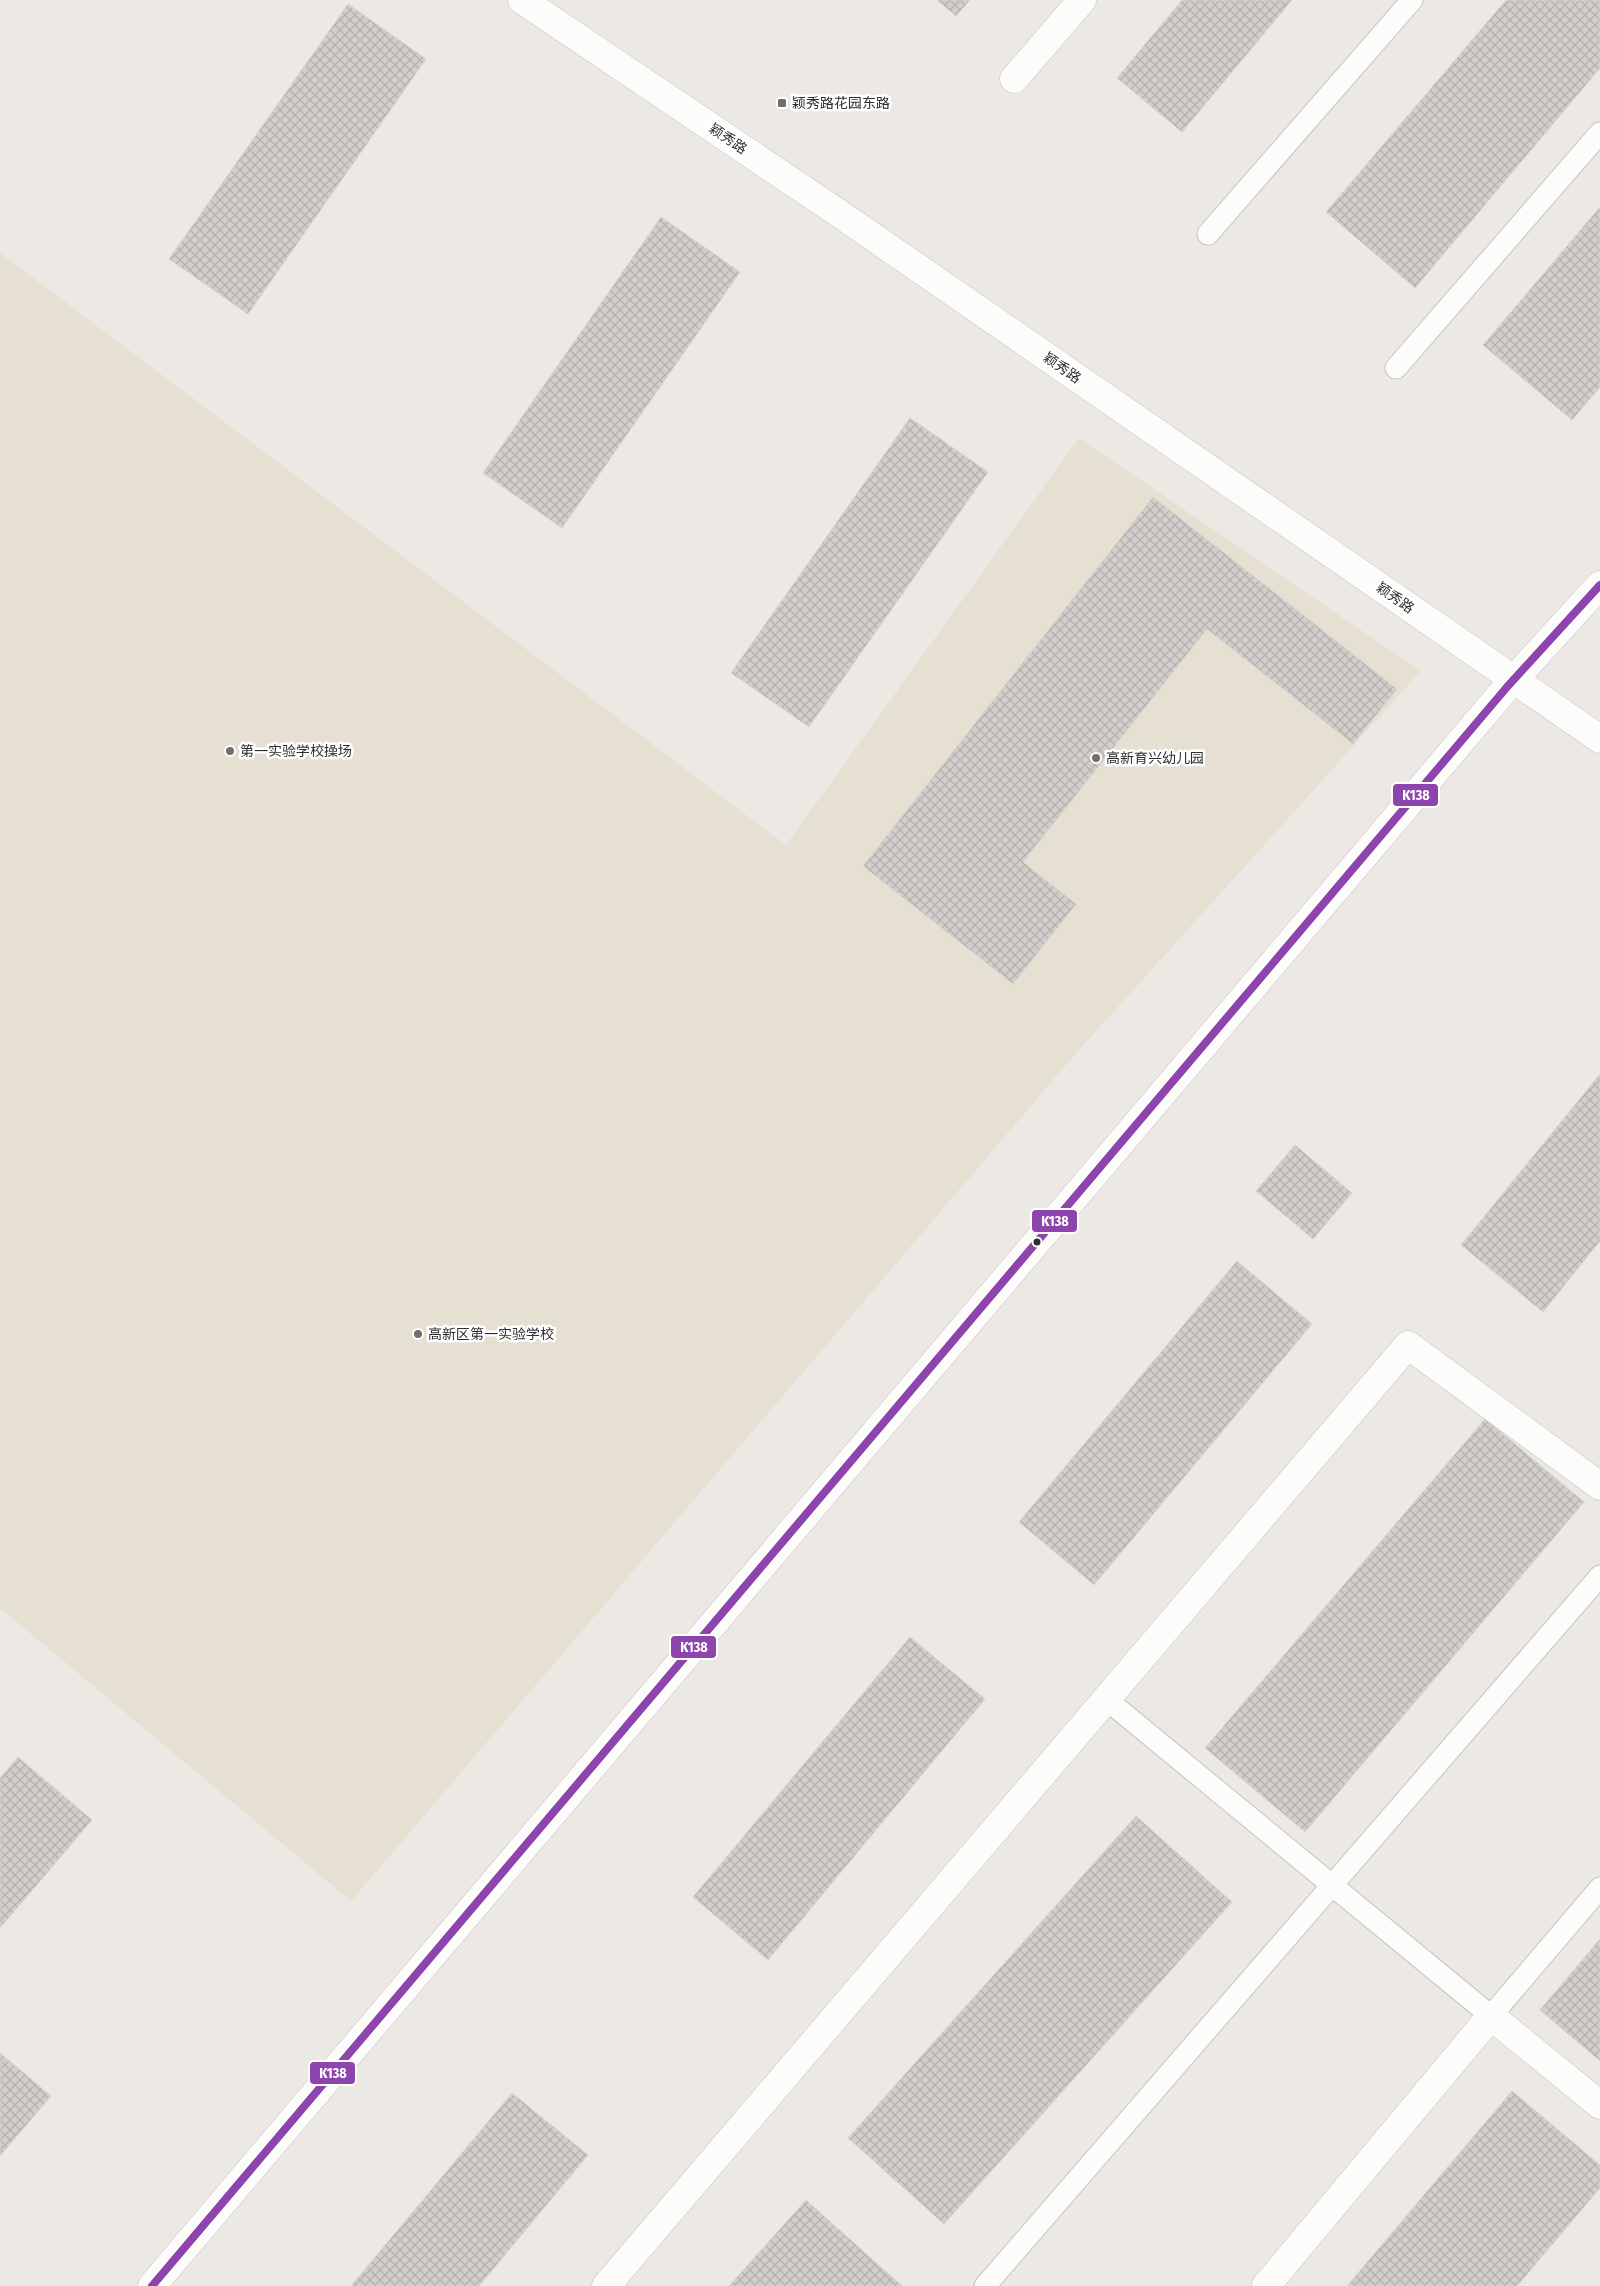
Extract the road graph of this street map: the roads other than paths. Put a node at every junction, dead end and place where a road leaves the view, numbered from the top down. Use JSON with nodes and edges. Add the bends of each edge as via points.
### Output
{"nodes":[{"id":1,"x":522,"y":0,"type":"edge"},
{"id":2,"x":1082,"y":0,"type":"edge"},
{"id":3,"x":1412,"y":0,"type":"edge"},
{"id":4,"x":1014,"y":79,"type":"dead end"},
{"id":5,"x":1600,"y":133,"type":"edge"},
{"id":6,"x":1208,"y":234,"type":"dead end"},
{"id":7,"x":1396,"y":368,"type":"dead end"},
{"id":8,"x":1600,"y":585,"type":"edge"},
{"id":9,"x":1514,"y":681,"type":"junction"},
{"id":10,"x":1600,"y":739,"type":"edge"},
{"id":11,"x":1600,"y":1486,"type":"edge"},
{"id":12,"x":1600,"y":1576,"type":"edge"},
{"id":13,"x":1106,"y":1699,"type":"junction"},
{"id":14,"x":1332,"y":1885,"type":"junction"},
{"id":15,"x":1600,"y":1888,"type":"edge"},
{"id":16,"x":1491,"y":2016,"type":"junction"},
{"id":17,"x":1600,"y":2105,"type":"edge"},
{"id":18,"x":152,"y":2286,"type":"edge"},
{"id":19,"x":606,"y":2286,"type":"edge"},
{"id":20,"x":985,"y":2286,"type":"edge"},
{"id":21,"x":1266,"y":2286,"type":"edge"}],
"edges":[{"from":1,"to":9,"type":"street","name":"颖秀路","via":[[837,212]]},
{"from":2,"to":4,"type":"street"},
{"from":3,"to":6,"type":"lane"},
{"from":5,"to":7,"type":"lane"},
{"from":8,"to":9,"type":"street"},
{"from":9,"to":10,"type":"street","name":"颖秀路"},
{"from":9,"to":18,"type":"street"},
{"from":11,"to":13,"type":"street","via":[[1408,1345]]},
{"from":12,"to":14,"type":"lane"},
{"from":13,"to":14,"type":"lane"},
{"from":13,"to":19,"type":"street"},
{"from":14,"to":16,"type":"lane"},
{"from":14,"to":20,"type":"lane"},
{"from":15,"to":16,"type":"lane"},
{"from":16,"to":17,"type":"street"},
{"from":16,"to":21,"type":"street"}]}
